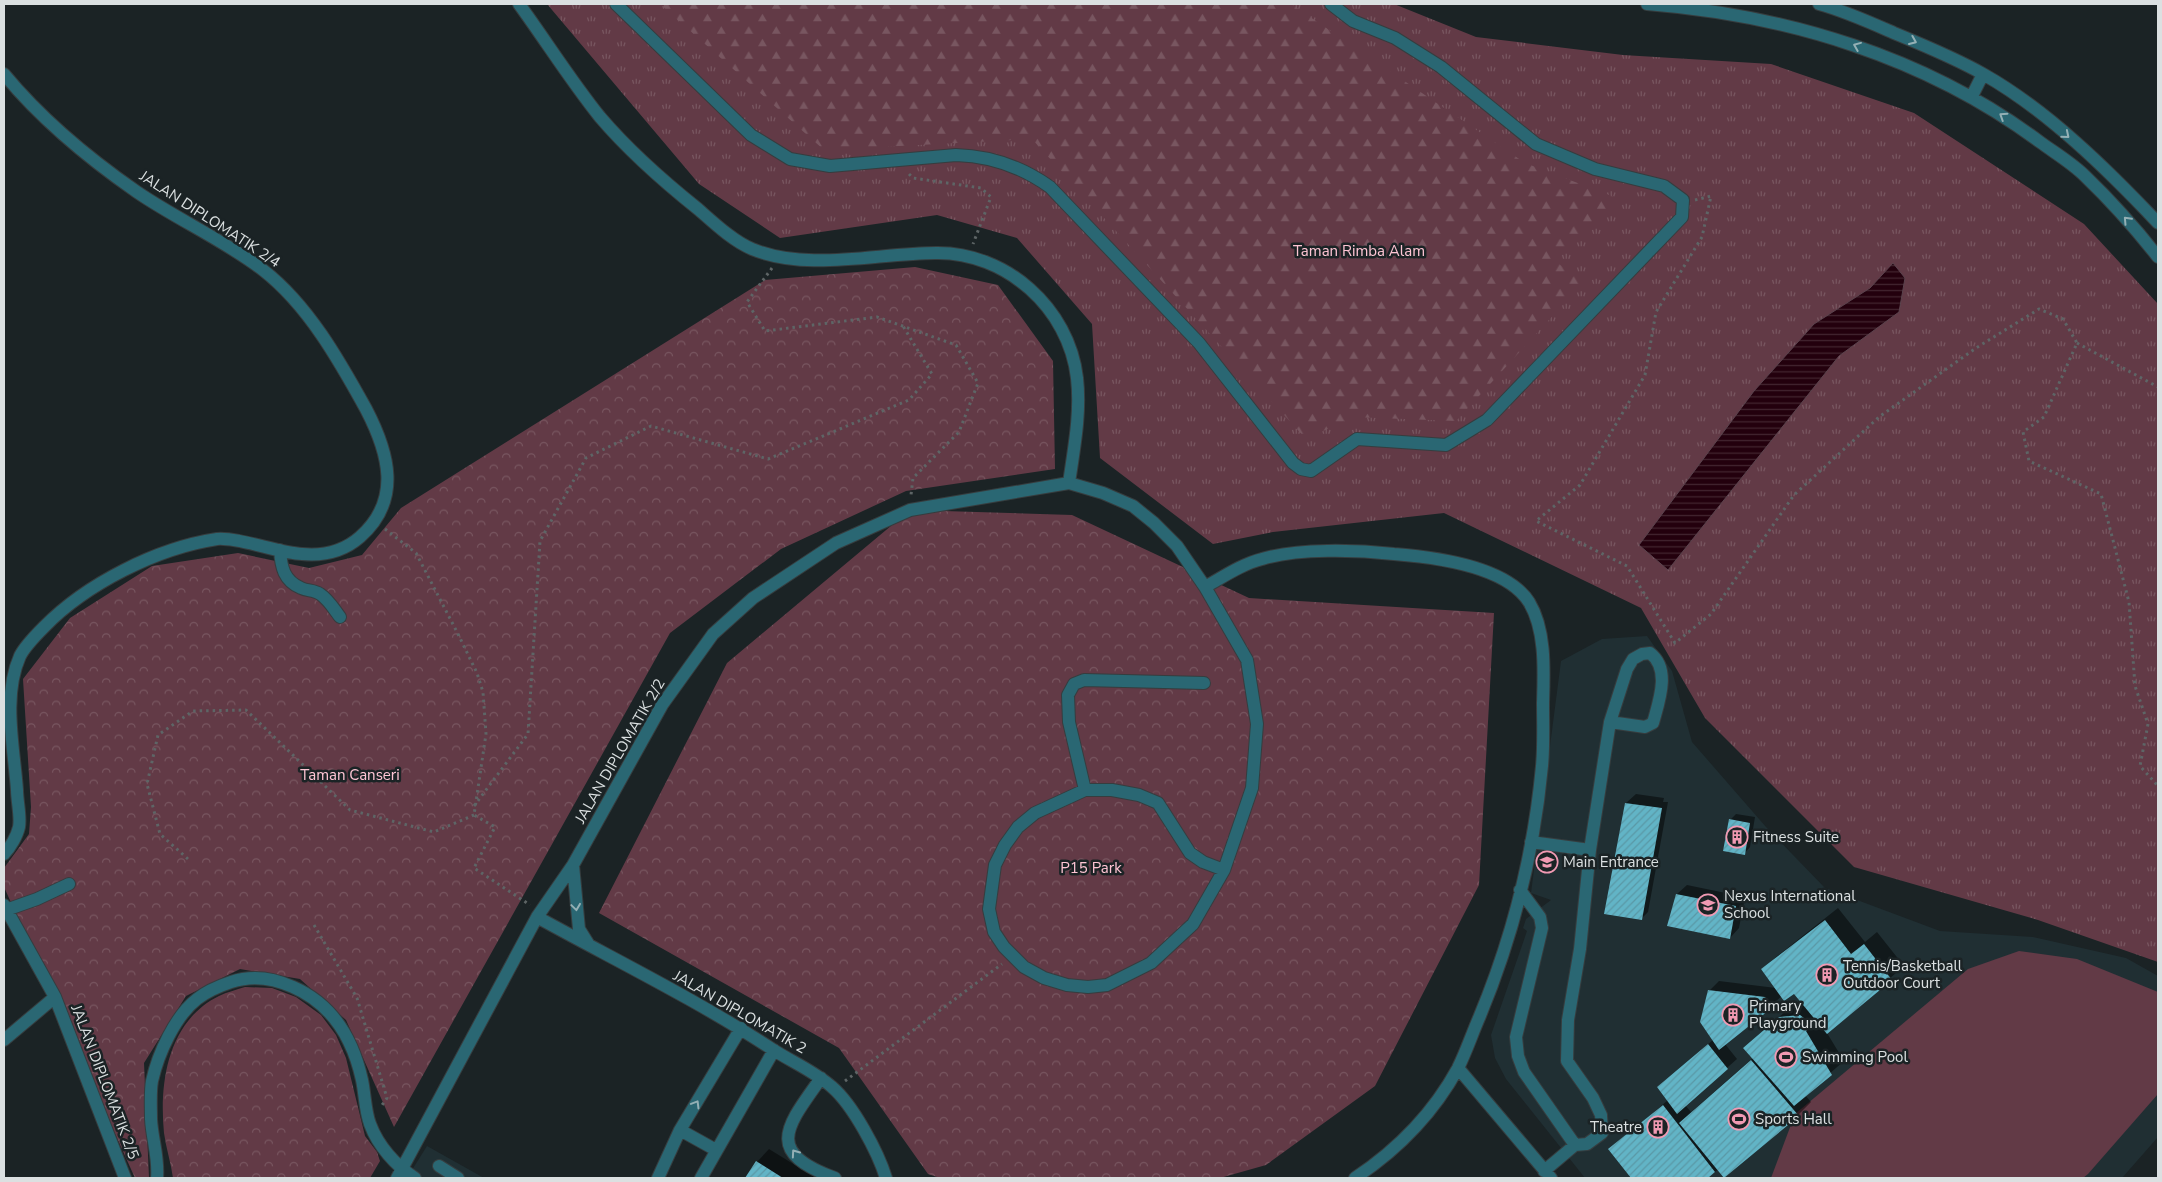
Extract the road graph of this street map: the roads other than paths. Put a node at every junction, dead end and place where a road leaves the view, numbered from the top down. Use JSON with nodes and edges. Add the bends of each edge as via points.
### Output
{"nodes":[{"id":1,"x":519,"y":4,"type":"edge"},
{"id":2,"x":616,"y":4,"type":"edge"},
{"id":3,"x":1331,"y":4,"type":"edge"},
{"id":4,"x":1647,"y":4,"type":"edge"},
{"id":5,"x":1820,"y":4,"type":"edge"},
{"id":6,"x":4,"y":74,"type":"edge"},
{"id":7,"x":1983,"y":74,"type":"junction"},
{"id":8,"x":1972,"y":96,"type":"junction"},
{"id":9,"x":2158,"y":223,"type":"edge"},
{"id":10,"x":2158,"y":257,"type":"edge"},
{"id":11,"x":1069,"y":483,"type":"junction"},
{"id":12,"x":280,"y":550,"type":"junction"},
{"id":13,"x":1205,"y":587,"type":"junction"},
{"id":14,"x":340,"y":617,"type":"dead end"},
{"id":15,"x":1204,"y":683,"type":"dead end"},
{"id":16,"x":1610,"y":722,"type":"junction"},
{"id":17,"x":1085,"y":790,"type":"junction"},
{"id":18,"x":1531,"y":842,"type":"junction"},
{"id":19,"x":1590,"y":850,"type":"junction"},
{"id":20,"x":4,"y":854,"type":"edge"},
{"id":21,"x":573,"y":865,"type":"junction"},
{"id":22,"x":1224,"y":870,"type":"junction"},
{"id":23,"x":69,"y":884,"type":"dead end"},
{"id":24,"x":1520,"y":890,"type":"junction"},
{"id":25,"x":5,"y":907,"type":"edge"},
{"id":26,"x":539,"y":914,"type":"junction"},
{"id":27,"x":589,"y":946,"type":"junction"},
{"id":28,"x":55,"y":997,"type":"junction"},
{"id":29,"x":741,"y":1028,"type":"junction"},
{"id":30,"x":4,"y":1040,"type":"edge"},
{"id":31,"x":774,"y":1050,"type":"junction"},
{"id":32,"x":1458,"y":1068,"type":"junction"},
{"id":33,"x":821,"y":1078,"type":"junction"},
{"id":34,"x":680,"y":1130,"type":"junction"},
{"id":35,"x":1575,"y":1144,"type":"junction"},
{"id":36,"x":716,"y":1150,"type":"junction"},
{"id":37,"x":440,"y":1166,"type":"dead end"},
{"id":38,"x":400,"y":1174,"type":"edge"},
{"id":39,"x":1548,"y":1174,"type":"edge"},
{"id":40,"x":125,"y":1178,"type":"edge"},
{"id":41,"x":157,"y":1178,"type":"edge"},
{"id":42,"x":415,"y":1178,"type":"edge"},
{"id":43,"x":458,"y":1178,"type":"edge"},
{"id":44,"x":658,"y":1178,"type":"edge"},
{"id":45,"x":701,"y":1178,"type":"edge"},
{"id":46,"x":835,"y":1178,"type":"edge"},
{"id":47,"x":886,"y":1178,"type":"edge"},
{"id":48,"x":1355,"y":1178,"type":"edge"}],
"edges":[{"from":1,"to":11,"type":"street","via":[[600,116],[646,165],[721,228],[751,248],[780,258],[806,262],[937,252],[969,256],[992,264],[1026,284],[1059,324],[1076,377],[1078,424]]},
{"from":2,"to":3,"type":"street","via":[[751,135],[790,159],[830,166],[976,156],[1033,175],[1050,187],[1199,343],[1293,463],[1311,471],[1357,439],[1446,445],[1487,420],[1682,217],[1683,203],[1664,186],[1595,169],[1536,144],[1441,68],[1395,38],[1353,21]]},
{"from":8,"to":4,"type":"street","one_way":true,"via":[[1851,44],[1784,24],[1695,8]]},
{"from":5,"to":7,"type":"street","one_way":true,"via":[[1894,33]]},
{"from":6,"to":12,"type":"street","name":"JALAN DIPLOMATIK 2/4","via":[[26,101],[63,136],[138,193],[264,271],[315,326],[367,411],[384,448],[388,495],[381,513],[354,542],[335,552],[303,554]]},
{"from":7,"to":8,"type":"street"},
{"from":7,"to":9,"type":"street","one_way":true,"via":[[2028,104],[2109,172]]},
{"from":10,"to":8,"type":"street","one_way":true,"via":[[2084,175],[2018,125]]},
{"from":11,"to":13,"type":"street","name":"JALAN DIPLOMATIK 2/2","via":[[1133,506],[1177,546]]},
{"from":11,"to":21,"type":"street","name":"JALAN DIPLOMATIK 2/2","via":[[910,510],[836,543],[754,598],[713,634],[662,705]]},
{"from":12,"to":14,"type":"street","via":[[286,577],[300,588],[319,593]]},
{"from":12,"to":20,"type":"street","name":"JALAN DIPLOMATIK 2/4","via":[[220,539],[140,561],[95,587],[45,626],[21,655],[10,698],[19,827]]},
{"from":13,"to":18,"type":"street","via":[[1263,558],[1339,550],[1402,554],[1472,567],[1496,574],[1516,587],[1529,602],[1539,626],[1544,670],[1542,766]]},
{"from":13,"to":22,"type":"street","name":"JALAN DIPLOMATIK 2/2","via":[[1247,660],[1257,724],[1252,788]]},
{"from":15,"to":17,"type":"street","via":[[1084,680],[1074,684],[1068,695],[1069,722]]},
{"from":16,"to":16,"type":"street","via":[[1627,669],[1633,659],[1650,653],[1662,665],[1663,676],[1653,722],[1645,727]]},
{"from":16,"to":19,"type":"street"},
{"from":17,"to":22,"type":"street","name":"JALAN DIPLOMATIK 2/2","via":[[1139,795],[1158,803],[1190,853]]},
{"from":17,"to":22,"type":"street","name":"JALAN DIPLOMATIK 2/2","via":[[1063,799],[1018,827],[995,865],[990,909],[992,925],[994,932],[1024,967],[1067,985],[1106,985],[1120,979],[1151,963],[1193,924]]},
{"from":18,"to":19,"type":"street"},
{"from":18,"to":24,"type":"street"},
{"from":19,"to":35,"type":"street","via":[[1580,948],[1568,1020],[1567,1061],[1593,1098],[1601,1115],[1602,1133],[1587,1144]]},
{"from":21,"to":26,"type":"street","name":"JALAN DIPLOMATIK 2/2"},
{"from":21,"to":27,"type":"street","one_way":true,"via":[[579,929]]},
{"from":23,"to":25,"type":"street","via":[[37,899]]},
{"from":24,"to":32,"type":"street","via":[[1497,974]]},
{"from":24,"to":35,"type":"street","via":[[1540,917],[1542,928],[1516,1037],[1518,1056],[1524,1072]]},
{"from":25,"to":28,"type":"street","name":"JALAN DIPLOMATIK 2/5"},
{"from":26,"to":27,"type":"street","name":"JALAN DIPLOMATIK 2"},
{"from":26,"to":38,"type":"street","name":"JALAN DIPLOMATIK 2/2"},
{"from":27,"to":29,"type":"street","name":"JALAN DIPLOMATIK 2"},
{"from":28,"to":30,"type":"street","name":"JALAN DIPLOMATIK 2/5"},
{"from":28,"to":40,"type":"street","name":"JALAN DIPLOMATIK 2/5"},
{"from":29,"to":31,"type":"street","name":"JALAN DIPLOMATIK 2"},
{"from":34,"to":29,"type":"street","one_way":true},
{"from":31,"to":33,"type":"street","name":"JALAN DIPLOMATIK 2"},
{"from":31,"to":36,"type":"street"},
{"from":32,"to":39,"type":"street"},
{"from":32,"to":48,"type":"street","via":[[1426,1115],[1393,1149]]},
{"from":46,"to":33,"type":"street","one_way":true,"via":[[804,1164],[794,1155],[789,1144],[790,1124]]},
{"from":33,"to":47,"type":"street","name":"JALAN DIPLOMATIK 2","via":[[834,1089],[870,1142]]},
{"from":34,"to":36,"type":"street"},
{"from":34,"to":44,"type":"street"},
{"from":35,"to":39,"type":"street"},
{"from":36,"to":45,"type":"street"},
{"from":37,"to":43,"type":"street"},
{"from":38,"to":41,"type":"street","via":[[369,1123],[362,1078],[352,1046],[340,1024],[323,1004],[304,992],[281,982],[259,978],[238,980],[197,999],[181,1018],[160,1058],[152,1081],[151,1119]]},
{"from":38,"to":42,"type":"street"}]}
